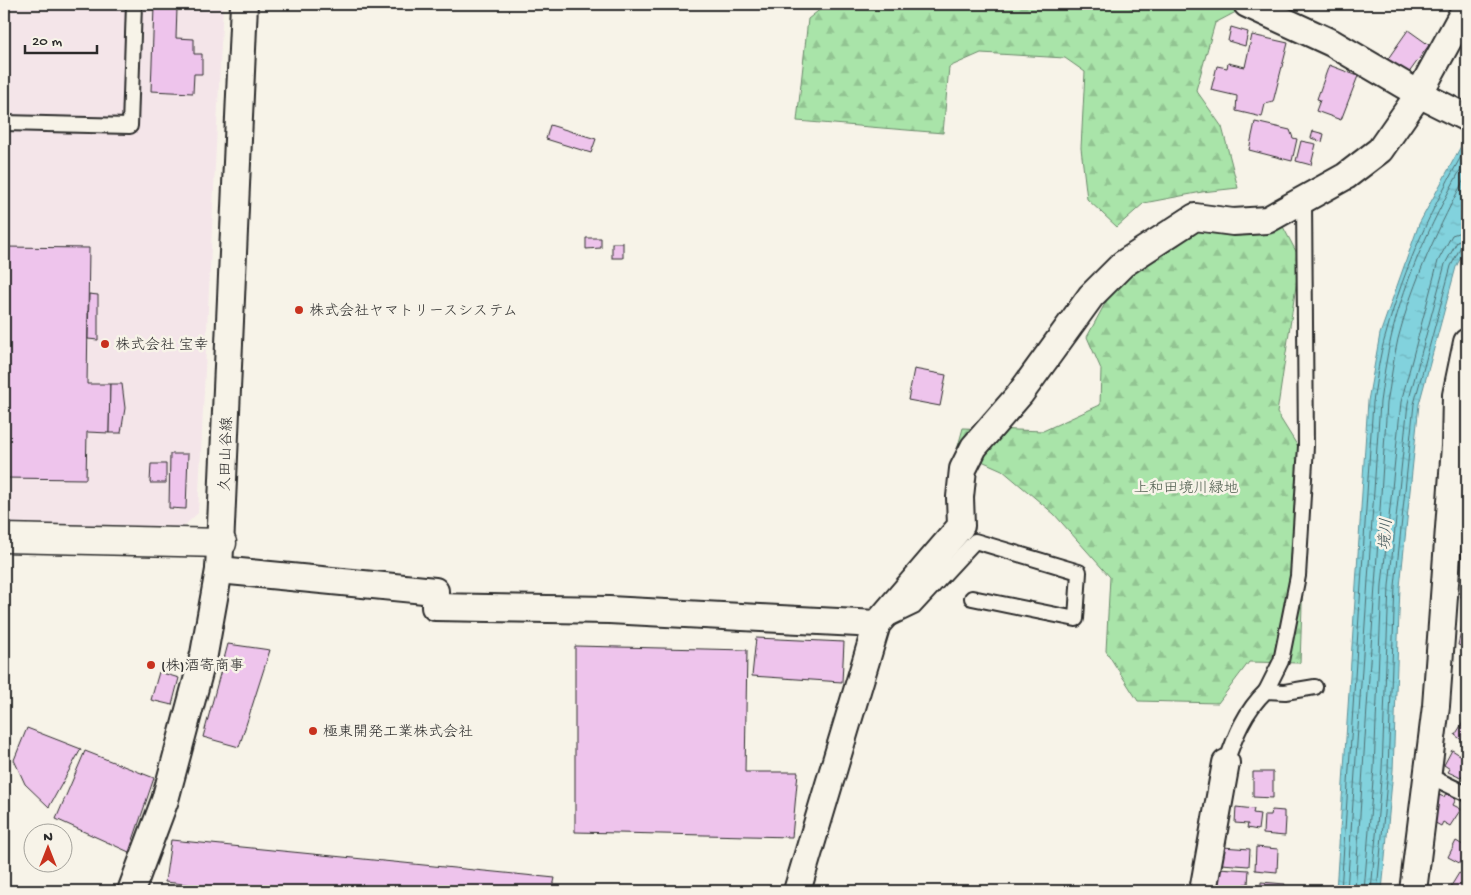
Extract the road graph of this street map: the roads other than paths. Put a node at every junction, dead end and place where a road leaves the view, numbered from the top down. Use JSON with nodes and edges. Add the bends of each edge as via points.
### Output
{"nodes":[{"id":1,"x":134,"y":4,"type":"edge"},
{"id":2,"x":244,"y":4,"type":"edge"},
{"id":3,"x":1246,"y":4,"type":"edge"},
{"id":4,"x":1467,"y":6,"type":"edge"},
{"id":5,"x":1419,"y":94,"type":"junction"},
{"id":6,"x":1459,"y":114,"type":"edge"},
{"id":7,"x":4,"y":123,"type":"edge"},
{"id":8,"x":1304,"y":200,"type":"junction"},
{"id":9,"x":1467,"y":342,"type":"edge"},
{"id":10,"x":1461,"y":448,"type":"edge"},
{"id":11,"x":4,"y":538,"type":"edge"},
{"id":12,"x":222,"y":542,"type":"junction"},
{"id":13,"x":1458,"y":561,"type":"edge"},
{"id":14,"x":219,"y":570,"type":"junction"},
{"id":15,"x":972,"y":598,"type":"dead end"},
{"id":16,"x":876,"y":624,"type":"junction"},
{"id":17,"x":1315,"y":687,"type":"dead end"},
{"id":18,"x":1266,"y":692,"type":"junction"},
{"id":19,"x":1226,"y":763,"type":"joint"},
{"id":20,"x":1427,"y":775,"type":"junction"},
{"id":21,"x":1467,"y":794,"type":"edge"},
{"id":22,"x":131,"y":891,"type":"edge"},
{"id":23,"x":797,"y":891,"type":"edge"},
{"id":24,"x":1203,"y":891,"type":"edge"},
{"id":25,"x":1413,"y":891,"type":"edge"}],
"edges":[{"from":1,"to":7,"type":"lane","via":[[130,126]]},
{"from":2,"to":12,"type":"street","name":"久田山谷線"},
{"from":3,"to":5,"type":"street","via":[[1332,43]]},
{"from":4,"to":5,"type":"street"},
{"from":5,"to":6,"type":"street"},
{"from":5,"to":8,"type":"street","via":[[1380,150],[1346,176]]},
{"from":8,"to":16,"type":"street","via":[[1267,220],[1233,222],[1195,217],[1123,264],[1091,296],[1020,394],[974,447],[964,469],[961,526]]},
{"from":8,"to":18,"type":"lane","via":[[1306,446],[1298,576],[1281,661]]},
{"from":9,"to":10,"type":"street","via":[[1456,395]]},
{"from":10,"to":13,"type":"street","via":[[1451,484]]},
{"from":11,"to":12,"type":"street"},
{"from":12,"to":14,"type":"street","name":"久田山谷線"},
{"from":13,"to":20,"type":"street","via":[[1444,569],[1436,706]]},
{"from":14,"to":16,"type":"street","via":[[436,591],[435,607],[609,610]]},
{"from":14,"to":22,"type":"street","name":"久田山谷線","via":[[204,654],[168,791]]},
{"from":15,"to":16,"type":"lane","via":[[1076,619],[1079,572],[975,541],[914,607]]},
{"from":16,"to":23,"type":"street"},
{"from":17,"to":18,"type":"lane"},
{"from":18,"to":19,"type":"lane","via":[[1246,714]]},
{"from":19,"to":24,"type":"street"},
{"from":20,"to":21,"type":"lane"},
{"from":20,"to":25,"type":"street"}]}
